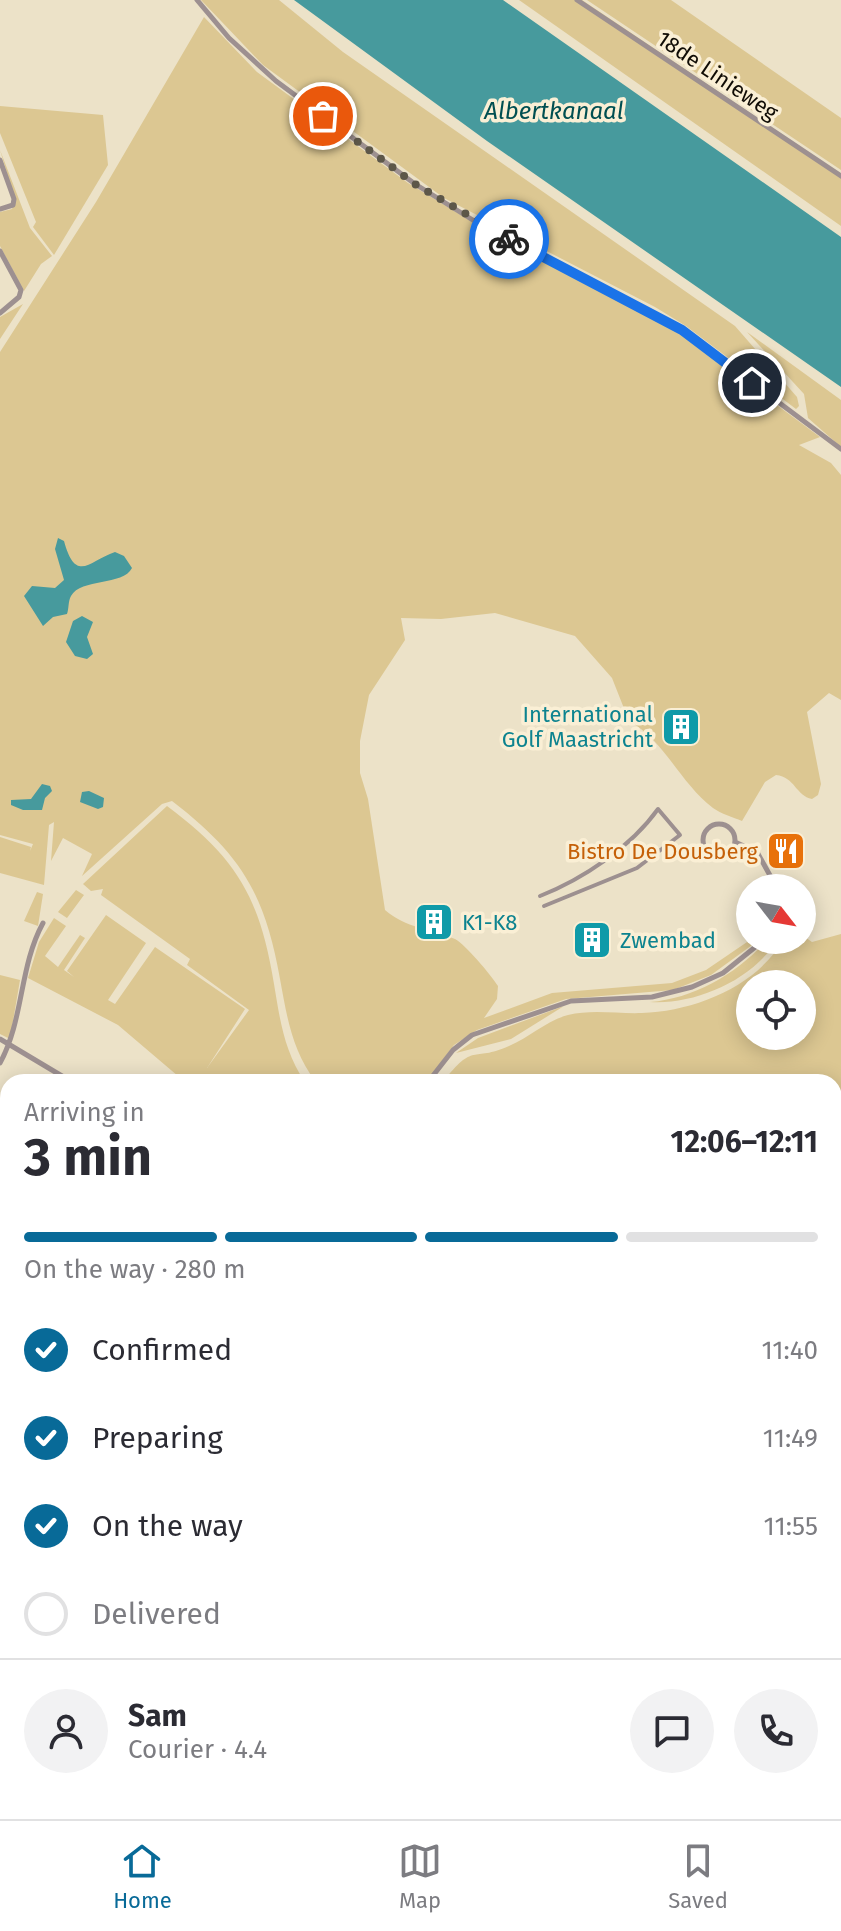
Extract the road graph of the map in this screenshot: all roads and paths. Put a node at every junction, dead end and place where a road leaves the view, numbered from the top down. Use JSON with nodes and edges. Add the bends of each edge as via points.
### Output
{"nodes":[{"id":1,"x":197,"y":0,"type":"edge"},
{"id":2,"x":577,"y":0,"type":"edge"},
{"id":3,"x":0,"y":160,"type":"edge"},
{"id":4,"x":841,"y":176,"type":"edge"},
{"id":5,"x":0,"y":209,"type":"edge"},
{"id":6,"x":1,"y":255,"type":"edge"},
{"id":7,"x":0,"y":313,"type":"edge"},
{"id":8,"x":841,"y":449,"type":"edge"},
{"id":9,"x":735,"y":842,"type":"junction"},
{"id":10,"x":769,"y":874,"type":"edge"},
{"id":11,"x":540,"y":896,"type":"dead end"},
{"id":12,"x":544,"y":906,"type":"dead end"},
{"id":13,"x":43,"y":923,"type":"dead end"},
{"id":14,"x":747,"y":954,"type":"edge"},
{"id":15,"x":0,"y":1039,"type":"edge"},
{"id":16,"x":12,"y":1042,"type":"junction"},
{"id":17,"x":0,"y":1063,"type":"edge"},
{"id":18,"x":60,"y":1074,"type":"edge"},
{"id":19,"x":434,"y":1074,"type":"edge"}],
"edges":[{"from":1,"to":8,"type":"street","via":[[276,81],[415,184],[484,227],[682,330]]},
{"from":2,"to":4,"type":"street","name":"18de Linieweg"},
{"from":3,"to":5,"type":"street","via":[[14,199],[13,205]]},
{"from":6,"to":7,"type":"street","via":[[21,290]]},
{"from":9,"to":9,"type":"street","via":[[732,830],[719,824],[706,831],[703,840],[709,853],[721,857]]},
{"from":9,"to":10,"type":"street","via":[[757,852]]},
{"from":11,"to":12,"type":"street","via":[[594,867],[641,831],[658,809],[680,835],[637,868]]},
{"from":13,"to":16,"type":"street","via":[[23,979]]},
{"from":14,"to":19,"type":"street","via":[[723,973],[680,991],[571,1001],[478,1033],[453,1050]]},
{"from":15,"to":16,"type":"street"},
{"from":16,"to":17,"type":"street"},
{"from":16,"to":18,"type":"street"}]}
